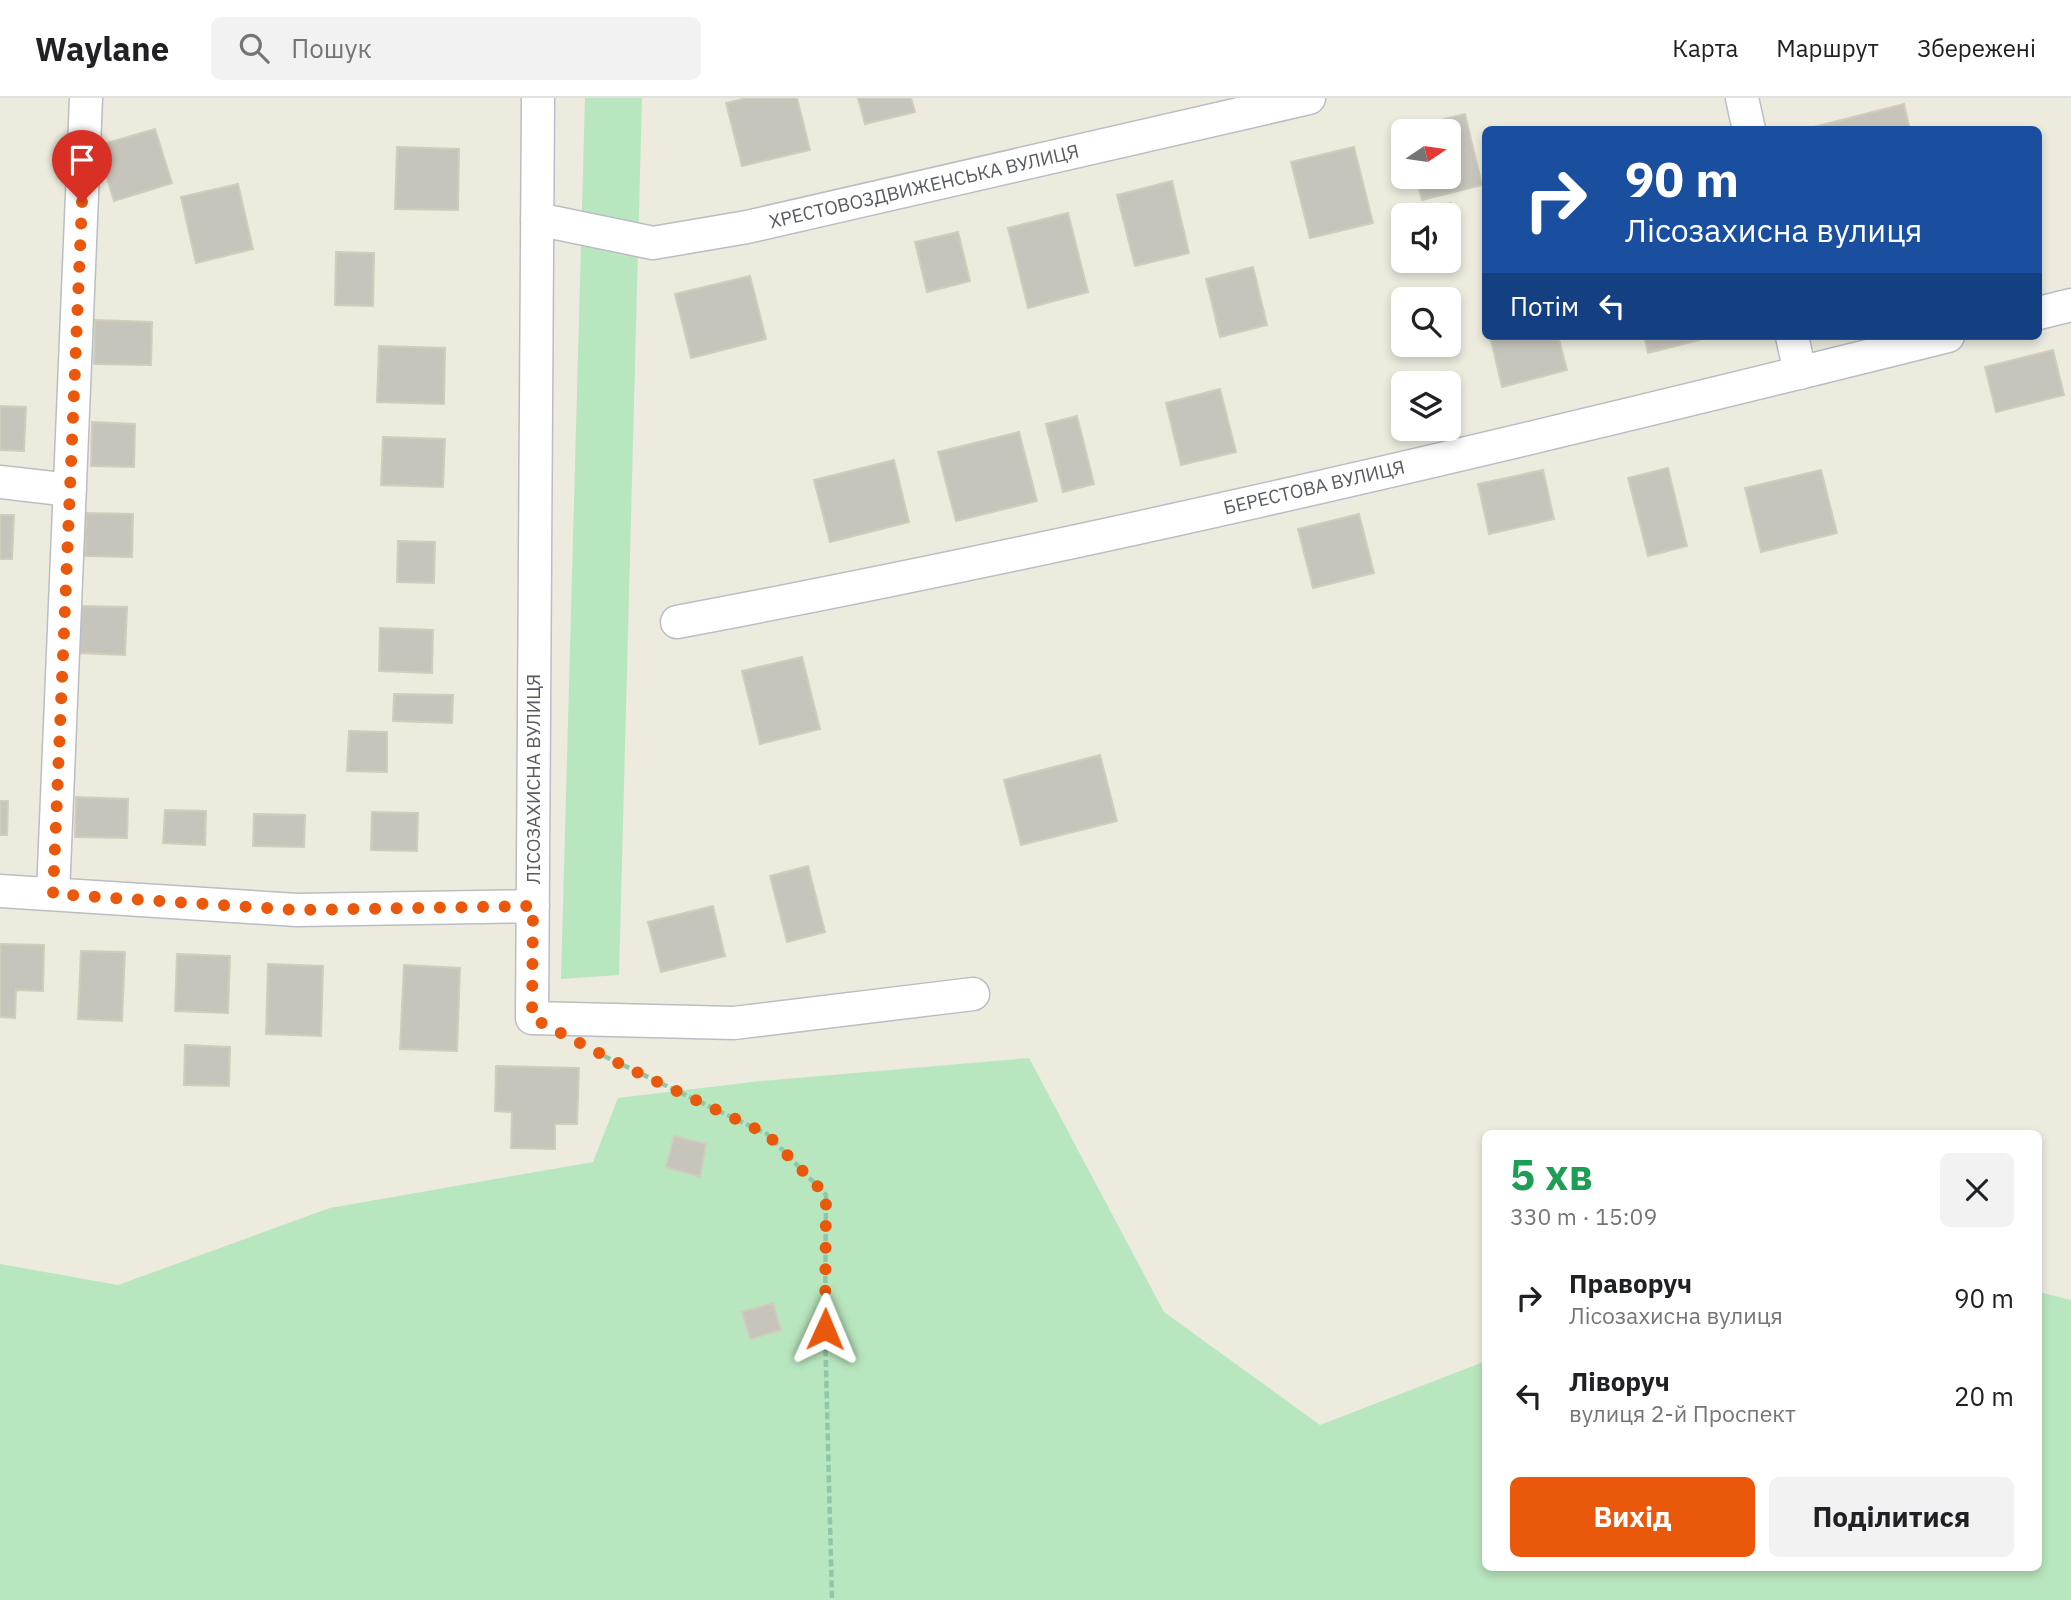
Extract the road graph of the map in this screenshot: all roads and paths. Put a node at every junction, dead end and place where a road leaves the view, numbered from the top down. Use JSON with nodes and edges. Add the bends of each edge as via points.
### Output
{"nodes":[{"id":1,"x":86,"y":98,"type":"edge"},
{"id":2,"x":538,"y":98,"type":"edge"},
{"id":3,"x":1309,"y":98,"type":"edge"},
{"id":4,"x":1742,"y":98,"type":"edge"},
{"id":5,"x":1748,"y":126,"type":"edge"},
{"id":6,"x":537,"y":219,"type":"junction"},
{"id":7,"x":2071,"y":305,"type":"edge"},
{"id":8,"x":2042,"y":312,"type":"edge"},
{"id":9,"x":1793,"y":340,"type":"edge"},
{"id":10,"x":1932,"y":340,"type":"edge"},
{"id":11,"x":1800,"y":373,"type":"junction"},
{"id":12,"x":0,"y":482,"type":"edge"},
{"id":13,"x":70,"y":490,"type":"junction"},
{"id":14,"x":677,"y":622,"type":"dead end"},
{"id":15,"x":0,"y":891,"type":"edge"},
{"id":16,"x":53,"y":894,"type":"junction"},
{"id":17,"x":533,"y":906,"type":"junction"},
{"id":18,"x":973,"y":994,"type":"dead end"},
{"id":19,"x":602,"y":1055,"type":"dead end"},
{"id":20,"x":832,"y":1600,"type":"edge"}],
"edges":[{"from":1,"to":13,"type":"street"},
{"from":2,"to":6,"type":"street","name":"ЛІСОЗАХИСНА ВУЛИЦЯ"},
{"from":3,"to":6,"type":"street","name":"ХРЕСТОВОЗДВИЖЕНСЬКА ВУЛИЦЯ","via":[[747,227],[653,243]]},
{"from":4,"to":5,"type":"street"},
{"from":6,"to":17,"type":"street","name":"ЛІСОЗАХИСНА ВУЛИЦЯ"},
{"from":7,"to":8,"type":"street"},
{"from":9,"to":11,"type":"street"},
{"from":10,"to":11,"type":"street","name":"БЕРЕСТОВА ВУЛИЦЯ"},
{"from":11,"to":14,"type":"street","name":"БЕРЕСТОВА ВУЛИЦЯ","via":[[1274,496]]},
{"from":12,"to":13,"type":"street"},
{"from":13,"to":16,"type":"street"},
{"from":15,"to":16,"type":"street"},
{"from":16,"to":17,"type":"street","via":[[297,910]]},
{"from":17,"to":18,"type":"street","name":"ЛІСОЗАХИСНА ВУЛИЦЯ","via":[[532,1018],[734,1023]]},
{"from":19,"to":20,"type":"path","via":[[767,1134],[826,1195]]}]}
